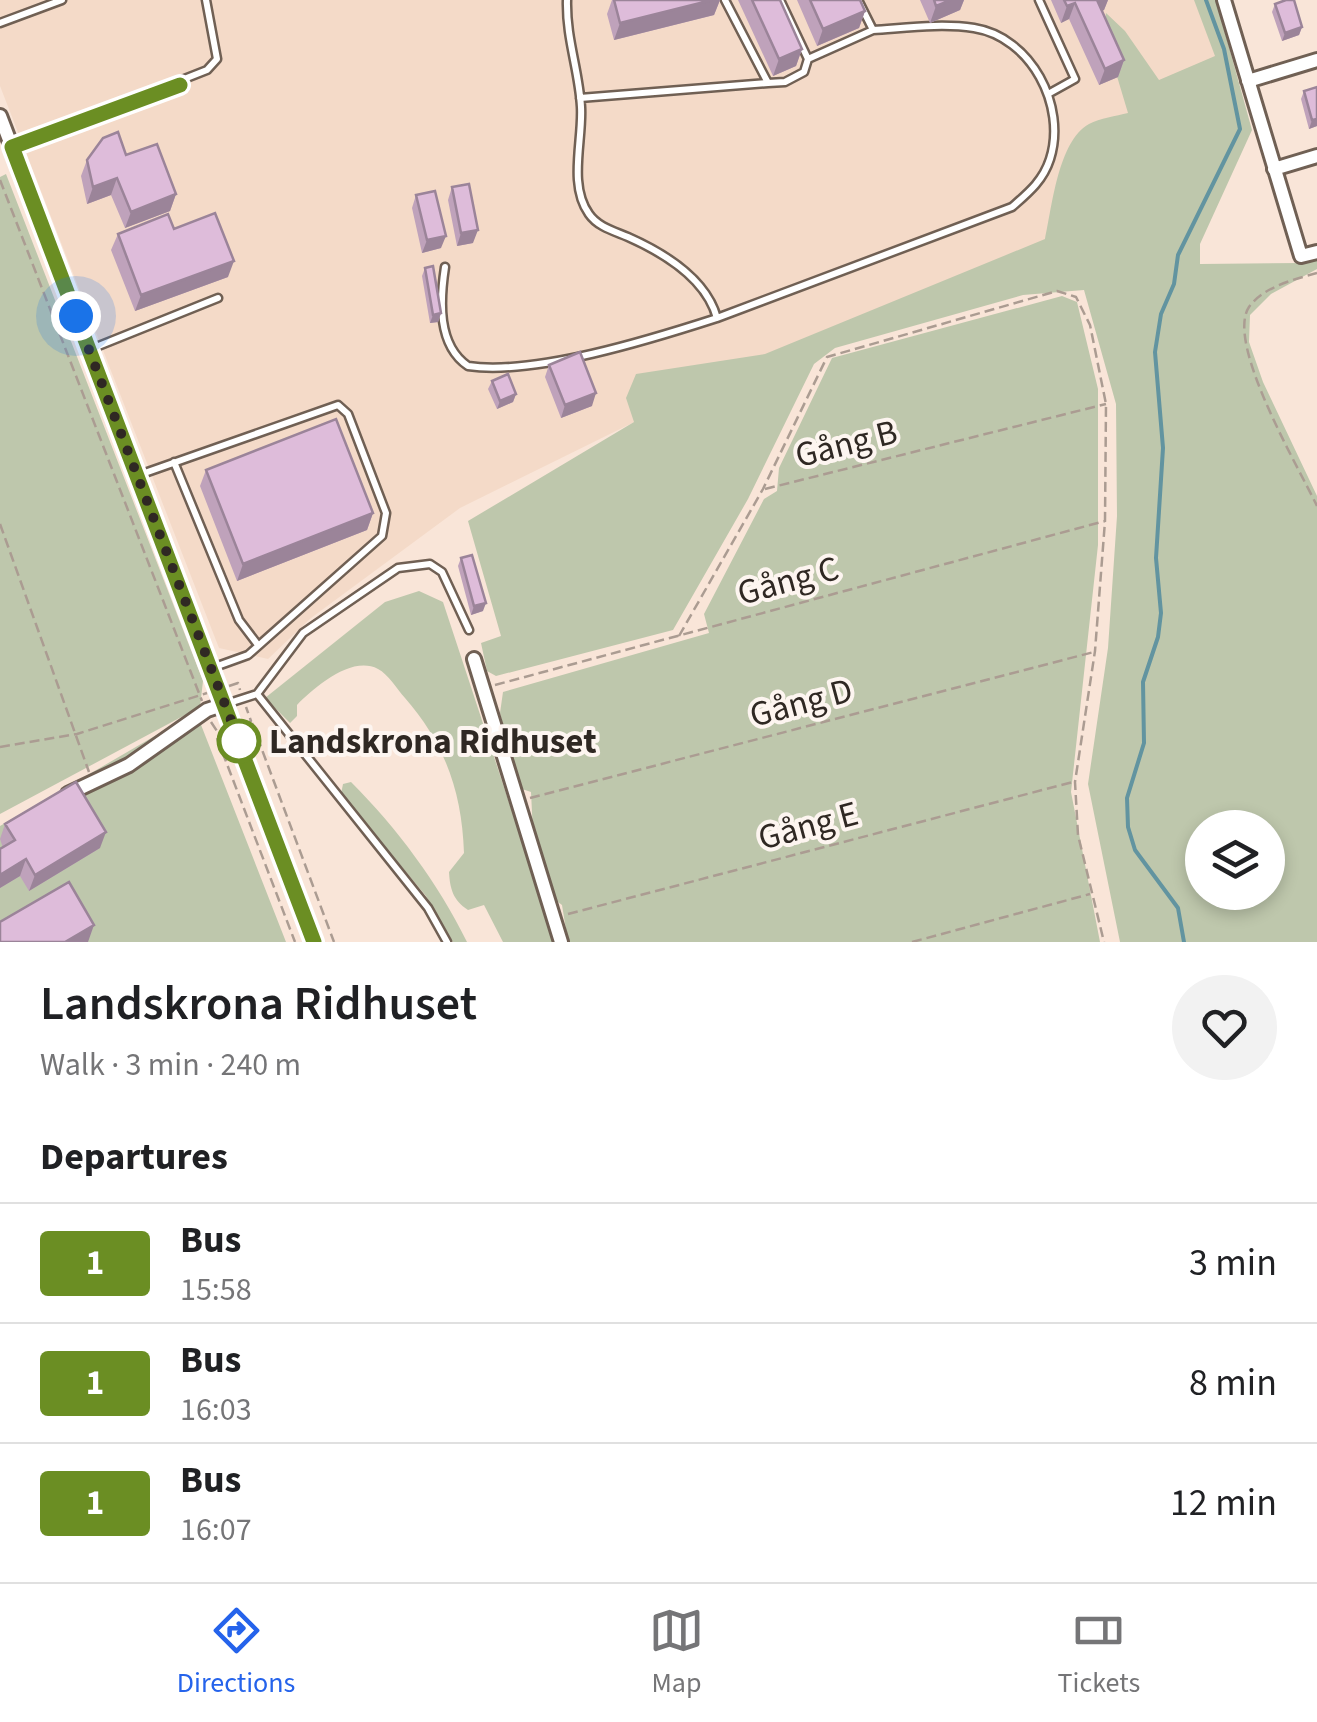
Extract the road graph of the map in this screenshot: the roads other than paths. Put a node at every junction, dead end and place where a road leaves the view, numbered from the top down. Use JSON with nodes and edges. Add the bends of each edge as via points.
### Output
{"nodes":[{"id":1,"x":62,"y":0,"type":"edge"},
{"id":2,"x":206,"y":0,"type":"edge"},
{"id":3,"x":567,"y":0,"type":"edge"},
{"id":4,"x":725,"y":0,"type":"edge"},
{"id":5,"x":780,"y":0,"type":"edge"},
{"id":6,"x":858,"y":0,"type":"edge"},
{"id":7,"x":1039,"y":0,"type":"edge"},
{"id":8,"x":1224,"y":0,"type":"edge"},
{"id":9,"x":0,"y":23,"type":"edge"},
{"id":10,"x":872,"y":30,"type":"junction"},
{"id":11,"x":808,"y":59,"type":"junction"},
{"id":12,"x":1317,"y":60,"type":"edge"},
{"id":13,"x":1248,"y":81,"type":"junction"},
{"id":14,"x":768,"y":83,"type":"junction"},
{"id":15,"x":1048,"y":94,"type":"junction"},
{"id":16,"x":580,"y":98,"type":"junction"},
{"id":17,"x":0,"y":116,"type":"edge"},
{"id":18,"x":12,"y":147,"type":"junction"},
{"id":19,"x":1317,"y":156,"type":"edge"},
{"id":20,"x":1274,"y":169,"type":"junction"},
{"id":21,"x":1317,"y":252,"type":"edge"},
{"id":22,"x":445,"y":267,"type":"dead end"},
{"id":23,"x":218,"y":298,"type":"dead end"},
{"id":24,"x":716,"y":318,"type":"junction"},
{"id":25,"x":89,"y":350,"type":"junction"},
{"id":26,"x":174,"y":462,"type":"junction"},
{"id":27,"x":138,"y":476,"type":"junction"},
{"id":28,"x":469,"y":630,"type":"dead end"},
{"id":29,"x":258,"y":646,"type":"junction"},
{"id":30,"x":474,"y":659,"type":"dead end"},
{"id":31,"x":212,"y":668,"type":"junction"},
{"id":32,"x":256,"y":694,"type":"junction"},
{"id":33,"x":225,"y":704,"type":"junction"},
{"id":34,"x":49,"y":804,"type":"edge"},
{"id":35,"x":314,"y":942,"type":"edge"},
{"id":36,"x":447,"y":942,"type":"edge"},
{"id":37,"x":560,"y":942,"type":"edge"}],
"edges":[{"from":1,"to":9,"type":"lane"},
{"from":2,"to":18,"type":"lane","via":[[218,59],[208,70]]},
{"from":3,"to":16,"type":"lane"},
{"from":4,"to":14,"type":"lane"},
{"from":5,"to":11,"type":"lane"},
{"from":6,"to":10,"type":"lane"},
{"from":7,"to":15,"type":"lane","via":[[1075,79]]},
{"from":8,"to":13,"type":"street"},
{"from":10,"to":11,"type":"lane"},
{"from":10,"to":15,"type":"lane","via":[[975,28],[1002,38],[1032,64]]},
{"from":11,"to":14,"type":"lane","via":[[804,72]]},
{"from":12,"to":13,"type":"street"},
{"from":13,"to":20,"type":"street"},
{"from":14,"to":16,"type":"lane"},
{"from":15,"to":24,"type":"lane","via":[[1056,123],[1050,159],[1038,184],[1012,208]]},
{"from":16,"to":24,"type":"lane","via":[[579,182],[591,217],[688,274],[706,292]]},
{"from":17,"to":18,"type":"street"},
{"from":18,"to":25,"type":"street"},
{"from":19,"to":20,"type":"street"},
{"from":20,"to":21,"type":"street","via":[[1300,256]]},
{"from":22,"to":24,"type":"lane","via":[[448,343],[468,366],[562,358]]},
{"from":23,"to":25,"type":"lane"},
{"from":25,"to":27,"type":"street"},
{"from":26,"to":27,"type":"lane"},
{"from":26,"to":29,"type":"lane","via":[[239,620]]},
{"from":26,"to":29,"type":"lane","via":[[330,405],[348,414],[386,513],[382,536]]},
{"from":27,"to":31,"type":"street"},
{"from":28,"to":32,"type":"lane","via":[[442,572],[430,564],[398,568],[303,632]]},
{"from":29,"to":31,"type":"lane"},
{"from":30,"to":37,"type":"street"},
{"from":31,"to":33,"type":"street"},
{"from":32,"to":33,"type":"lane"},
{"from":32,"to":36,"type":"lane","via":[[428,908]]},
{"from":33,"to":34,"type":"street"},
{"from":33,"to":35,"type":"street"}]}
